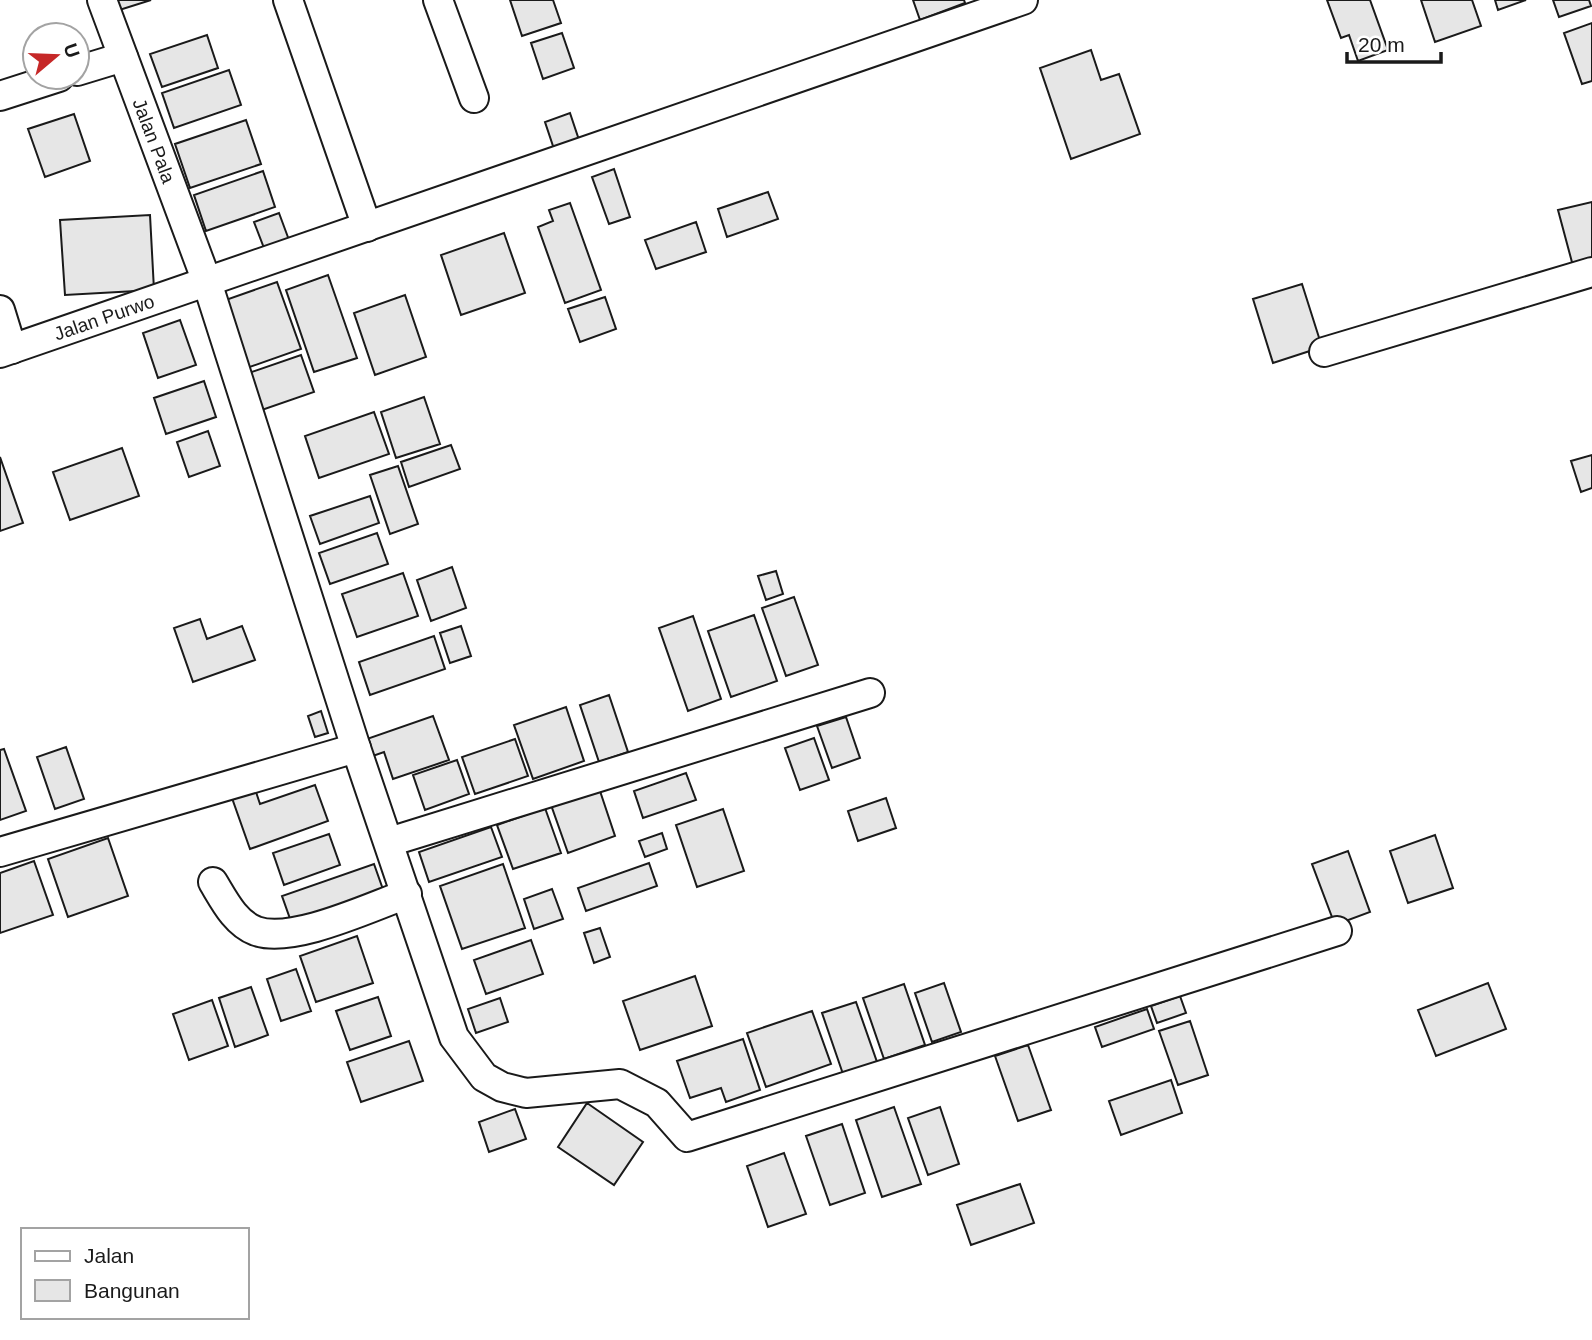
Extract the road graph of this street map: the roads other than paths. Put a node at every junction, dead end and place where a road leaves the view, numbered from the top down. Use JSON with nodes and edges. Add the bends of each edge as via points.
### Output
{"nodes":[{"id":1,"x":102,"y":0,"type":"edge"},
{"id":2,"x":288,"y":0,"type":"edge"},
{"id":3,"x":438,"y":0,"type":"edge"},
{"id":4,"x":1023,"y":0,"type":"edge"},
{"id":5,"x":123,"y":57,"type":"junction"},
{"id":6,"x":91,"y":67,"type":"edge"},
{"id":7,"x":21,"y":89,"type":"edge"},
{"id":8,"x":0,"y":96,"type":"edge"},
{"id":9,"x":474,"y":99,"type":"dead end"},
{"id":10,"x":367,"y":226,"type":"junction"},
{"id":11,"x":1592,"y":272,"type":"edge"},
{"id":12,"x":207,"y":282,"type":"junction"},
{"id":13,"x":0,"y":310,"type":"edge"},
{"id":14,"x":6,"y":351,"type":"edge"},
{"id":15,"x":1324,"y":352,"type":"dead end"},
{"id":16,"x":870,"y":693,"type":"dead end"},
{"id":17,"x":356,"y":748,"type":"junction"},
{"id":18,"x":389,"y":842,"type":"junction"},
{"id":19,"x":0,"y":852,"type":"edge"},
{"id":20,"x":214,"y":882,"type":"dead end"},
{"id":21,"x":407,"y":894,"type":"junction"},
{"id":22,"x":1337,"y":931,"type":"dead end"}],
"edges":[{"from":1,"to":5,"type":"street","name":"Jalan Pala"},
{"from":2,"to":10,"type":"street"},
{"from":3,"to":9,"type":"street"},
{"from":4,"to":10,"type":"street","name":"Jalan Purwo"},
{"from":5,"to":6,"type":"street"},
{"from":5,"to":12,"type":"street","name":"Jalan Pala"},
{"from":7,"to":8,"type":"street"},
{"from":10,"to":12,"type":"street","name":"Jalan Purwo"},
{"from":11,"to":15,"type":"street"},
{"from":12,"to":14,"type":"street","name":"Jalan Purwo"},
{"from":12,"to":17,"type":"street","name":"Jalan Pala"},
{"from":13,"to":14,"type":"street"},
{"from":16,"to":18,"type":"street"},
{"from":17,"to":18,"type":"street","name":"Jalan Pala"},
{"from":17,"to":19,"type":"street"},
{"from":18,"to":21,"type":"street","name":"Jalan Pala"},
{"from":20,"to":21,"type":"street","via":[[233,914],[254,930],[274,934],[296,933]]},
{"from":21,"to":22,"type":"street","name":"Jalan Pala","via":[[454,1037],[484,1077],[526,1093],[620,1084],[657,1103],[687,1137]]}]}
